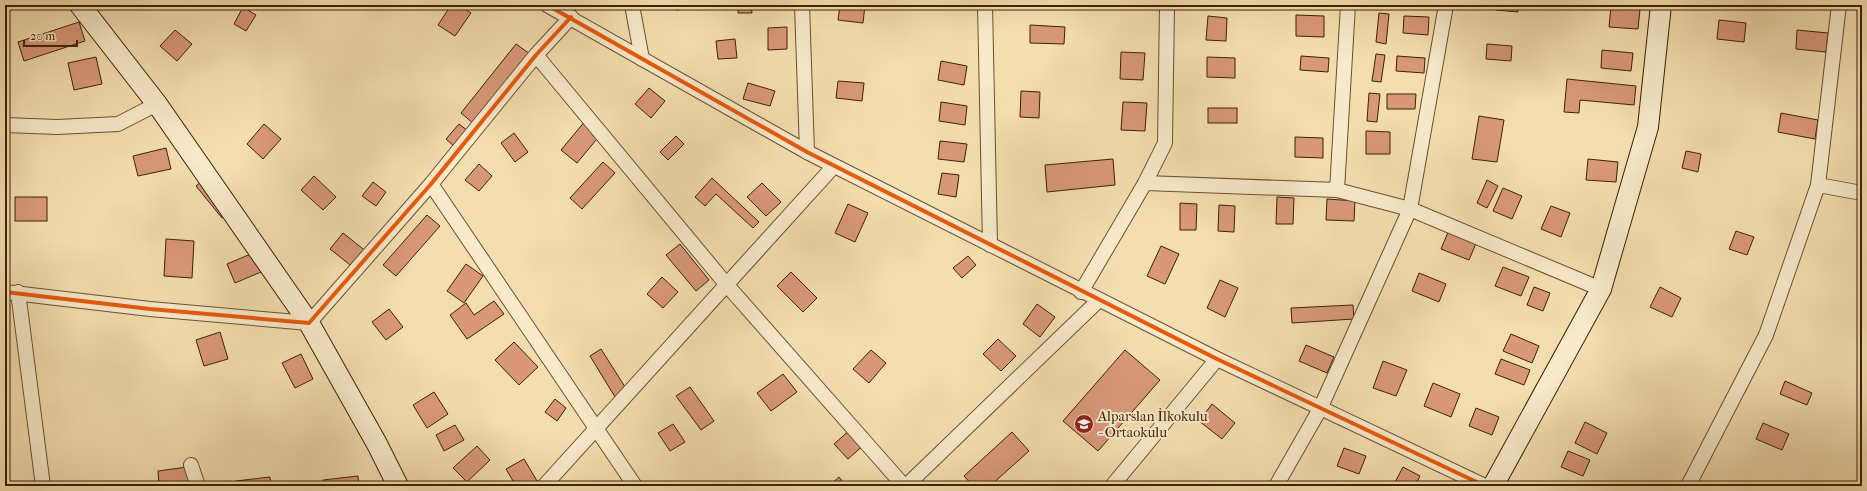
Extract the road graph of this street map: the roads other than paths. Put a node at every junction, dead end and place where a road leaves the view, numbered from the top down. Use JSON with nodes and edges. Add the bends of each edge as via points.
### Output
{"nodes":[{"id":1,"x":80,"y":5,"type":"edge"},
{"id":2,"x":547,"y":5,"type":"edge"},
{"id":3,"x":632,"y":5,"type":"edge"},
{"id":4,"x":802,"y":5,"type":"edge"},
{"id":5,"x":985,"y":5,"type":"edge"},
{"id":6,"x":1166,"y":5,"type":"edge"},
{"id":7,"x":1348,"y":5,"type":"edge"},
{"id":8,"x":1446,"y":5,"type":"edge"},
{"id":9,"x":1661,"y":5,"type":"edge"},
{"id":10,"x":1839,"y":5,"type":"edge"},
{"id":11,"x":571,"y":17,"type":"junction"},
{"id":12,"x":536,"y":55,"type":"junction"},
{"id":13,"x":642,"y":58,"type":"junction"},
{"id":14,"x":157,"y":104,"type":"junction"},
{"id":15,"x":5,"y":125,"type":"edge"},
{"id":16,"x":807,"y":152,"type":"junction"},
{"id":17,"x":834,"y":166,"type":"junction"},
{"id":18,"x":1145,"y":183,"type":"junction"},
{"id":19,"x":431,"y":184,"type":"junction"},
{"id":20,"x":1818,"y":185,"type":"junction"},
{"id":21,"x":1337,"y":190,"type":"junction"},
{"id":22,"x":1862,"y":193,"type":"edge"},
{"id":23,"x":1410,"y":209,"type":"junction"},
{"id":24,"x":990,"y":245,"type":"junction"},
{"id":25,"x":726,"y":284,"type":"junction"},
{"id":26,"x":1601,"y":289,"type":"junction"},
{"id":27,"x":11,"y":292,"type":"edge"},
{"id":28,"x":1082,"y":292,"type":"junction"},
{"id":29,"x":1098,"y":301,"type":"junction"},
{"id":30,"x":309,"y":323,"type":"junction"},
{"id":31,"x":1217,"y":359,"type":"junction"},
{"id":32,"x":1320,"y":409,"type":"junction"},
{"id":33,"x":596,"y":429,"type":"junction"},
{"id":34,"x":191,"y":465,"type":"dead end"},
{"id":35,"x":43,"y":486,"type":"edge"},
{"id":36,"x":198,"y":486,"type":"edge"},
{"id":37,"x":398,"y":486,"type":"edge"},
{"id":38,"x":544,"y":486,"type":"edge"},
{"id":39,"x":635,"y":486,"type":"edge"},
{"id":40,"x":905,"y":486,"type":"edge"},
{"id":41,"x":1112,"y":486,"type":"edge"},
{"id":42,"x":1276,"y":486,"type":"edge"},
{"id":43,"x":1485,"y":486,"type":"edge"},
{"id":44,"x":1493,"y":486,"type":"edge"},
{"id":45,"x":1688,"y":486,"type":"edge"}],
"edges":[{"from":1,"to":14,"type":"street"},
{"from":2,"to":11,"type":"street"},
{"from":3,"to":13,"type":"street"},
{"from":4,"to":16,"type":"street"},
{"from":5,"to":24,"type":"street"},
{"from":6,"to":18,"type":"street","via":[[1165,143]]},
{"from":7,"to":21,"type":"street"},
{"from":8,"to":23,"type":"street"},
{"from":9,"to":26,"type":"street","via":[[1648,127]]},
{"from":10,"to":20,"type":"street"},
{"from":11,"to":12,"type":"street"},
{"from":11,"to":13,"type":"street"},
{"from":12,"to":19,"type":"street"},
{"from":12,"to":25,"type":"street"},
{"from":13,"to":16,"type":"street"},
{"from":14,"to":15,"type":"street","via":[[118,124],[57,127]]},
{"from":14,"to":30,"type":"street"},
{"from":16,"to":17,"type":"street"},
{"from":17,"to":24,"type":"street"},
{"from":17,"to":25,"type":"street"},
{"from":18,"to":21,"type":"street"},
{"from":18,"to":28,"type":"street"},
{"from":19,"to":30,"type":"street"},
{"from":19,"to":33,"type":"street"},
{"from":20,"to":22,"type":"street"},
{"from":20,"to":45,"type":"street","via":[[1766,335]]},
{"from":21,"to":23,"type":"street"},
{"from":23,"to":26,"type":"street"},
{"from":23,"to":32,"type":"street"},
{"from":24,"to":28,"type":"street"},
{"from":25,"to":33,"type":"street"},
{"from":25,"to":40,"type":"street"},
{"from":26,"to":44,"type":"street"},
{"from":27,"to":30,"type":"street","via":[[150,309]]},
{"from":27,"to":35,"type":"street"},
{"from":28,"to":29,"type":"street"},
{"from":29,"to":31,"type":"street"},
{"from":29,"to":40,"type":"street"},
{"from":30,"to":37,"type":"street"},
{"from":31,"to":32,"type":"street"},
{"from":31,"to":41,"type":"street"},
{"from":32,"to":42,"type":"street"},
{"from":32,"to":43,"type":"street"},
{"from":33,"to":38,"type":"street"},
{"from":33,"to":39,"type":"street"},
{"from":34,"to":36,"type":"street"}]}
